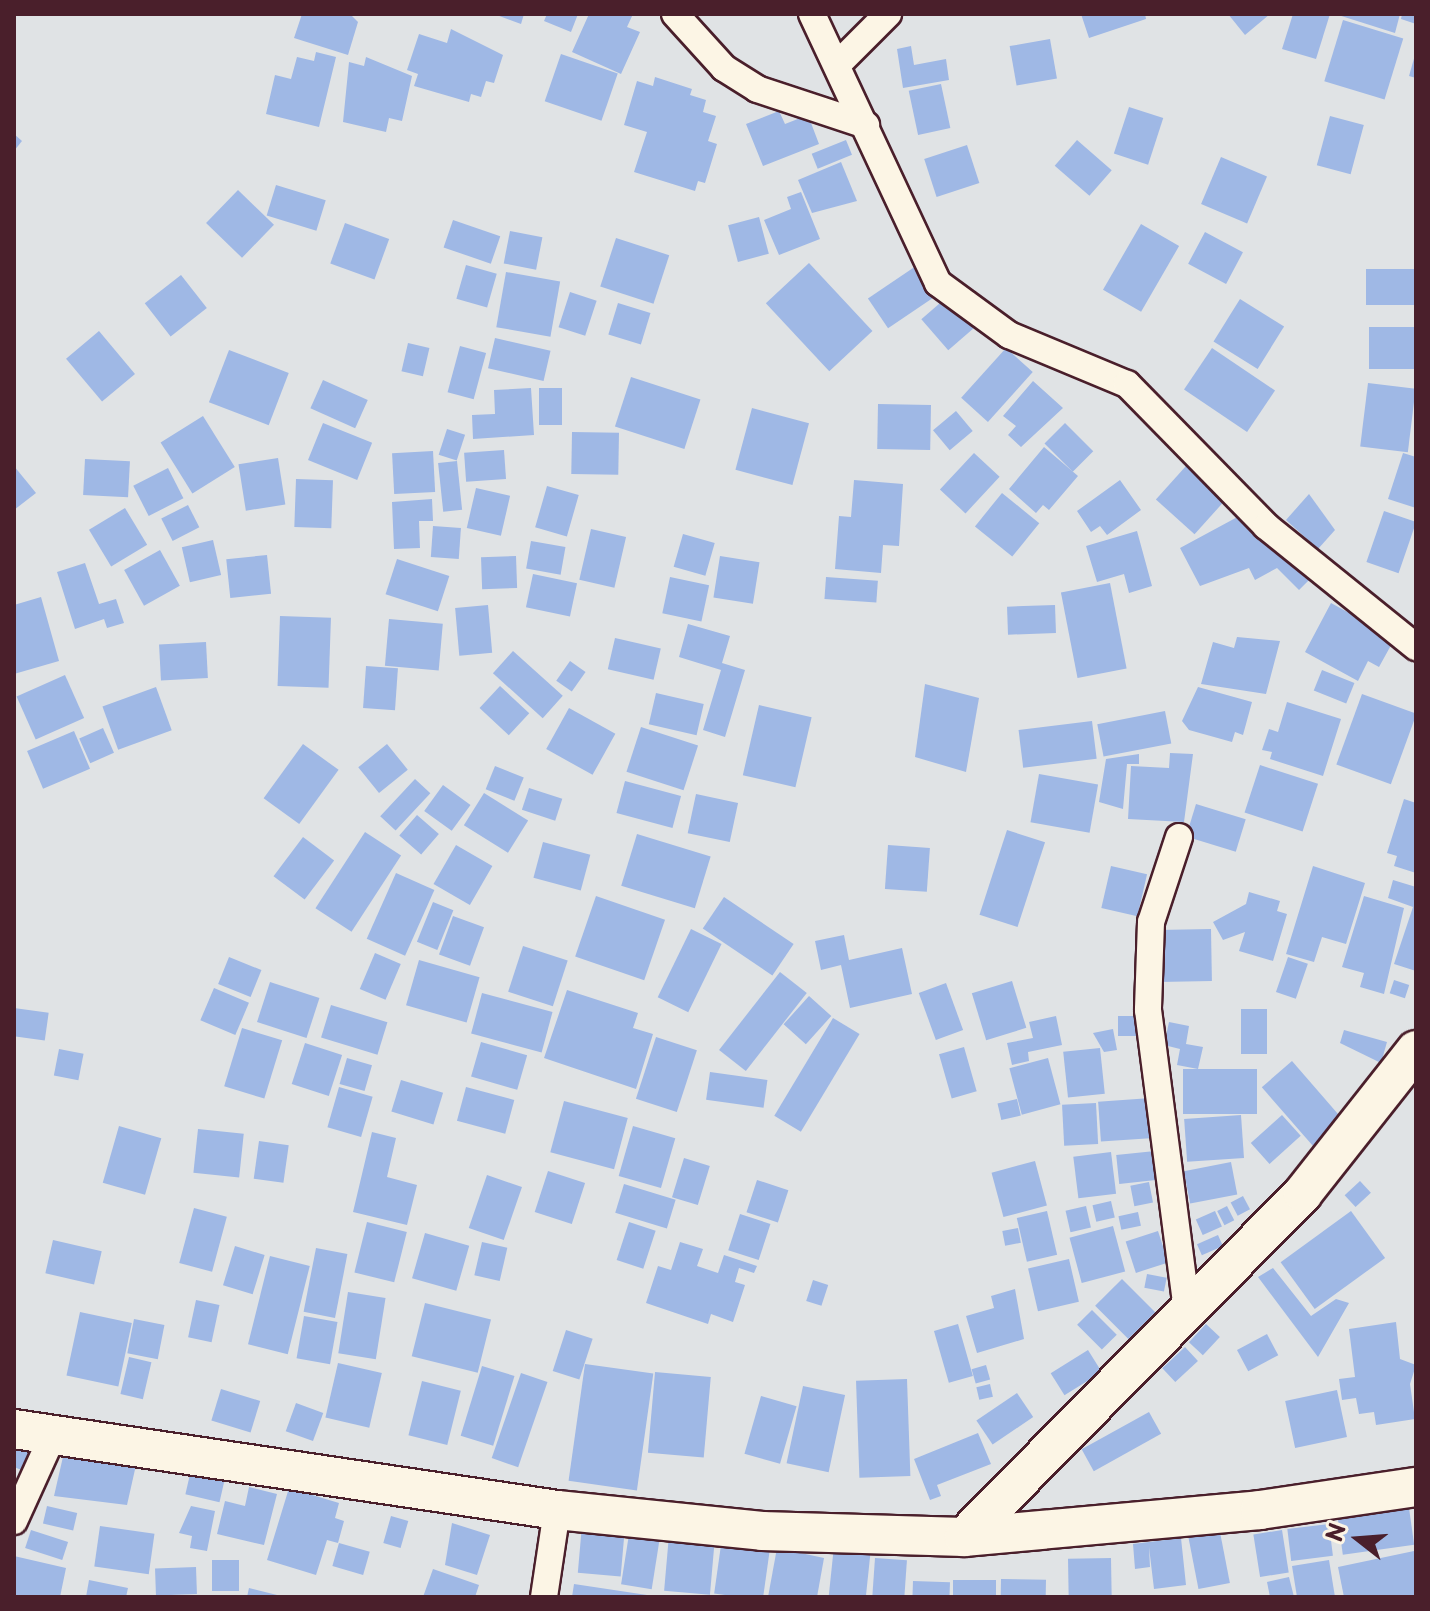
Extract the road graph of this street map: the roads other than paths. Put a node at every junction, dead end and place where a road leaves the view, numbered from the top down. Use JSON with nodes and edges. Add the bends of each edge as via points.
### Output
{"nodes":[{"id":1,"x":675,"y":14,"type":"edge"},
{"id":2,"x":812,"y":14,"type":"edge"},
{"id":3,"x":888,"y":14,"type":"edge"},
{"id":4,"x":838,"y":64,"type":"junction"},
{"id":5,"x":866,"y":125,"type":"junction"},
{"id":6,"x":1416,"y":647,"type":"edge"},
{"id":7,"x":1179,"y":837,"type":"dead end"},
{"id":8,"x":1416,"y":1050,"type":"edge"},
{"id":9,"x":1187,"y":1311,"type":"junction"},
{"id":10,"x":14,"y":1429,"type":"edge"},
{"id":11,"x":53,"y":1435,"type":"junction"},
{"id":12,"x":1416,"y":1487,"type":"edge"},
{"id":13,"x":557,"y":1510,"type":"junction"},
{"id":14,"x":14,"y":1521,"type":"edge"},
{"id":15,"x":964,"y":1537,"type":"junction"},
{"id":16,"x":544,"y":1597,"type":"edge"}],
"edges":[{"from":1,"to":5,"type":"street","via":[[724,68],[757,89]]},
{"from":2,"to":4,"type":"street"},
{"from":3,"to":4,"type":"street"},
{"from":4,"to":5,"type":"street"},
{"from":5,"to":6,"type":"street","via":[[938,283],[1009,335],[1127,384],[1266,526]]},
{"from":7,"to":9,"type":"street","via":[[1151,922],[1148,1010]]},
{"from":8,"to":9,"type":"main road","via":[[1303,1193]]},
{"from":9,"to":15,"type":"main road"},
{"from":10,"to":11,"type":"main road"},
{"from":11,"to":13,"type":"main road"},
{"from":11,"to":14,"type":"street"},
{"from":12,"to":15,"type":"main road","via":[[1260,1510]]},
{"from":13,"to":15,"type":"main road","via":[[762,1531]]},
{"from":13,"to":16,"type":"street"}]}
